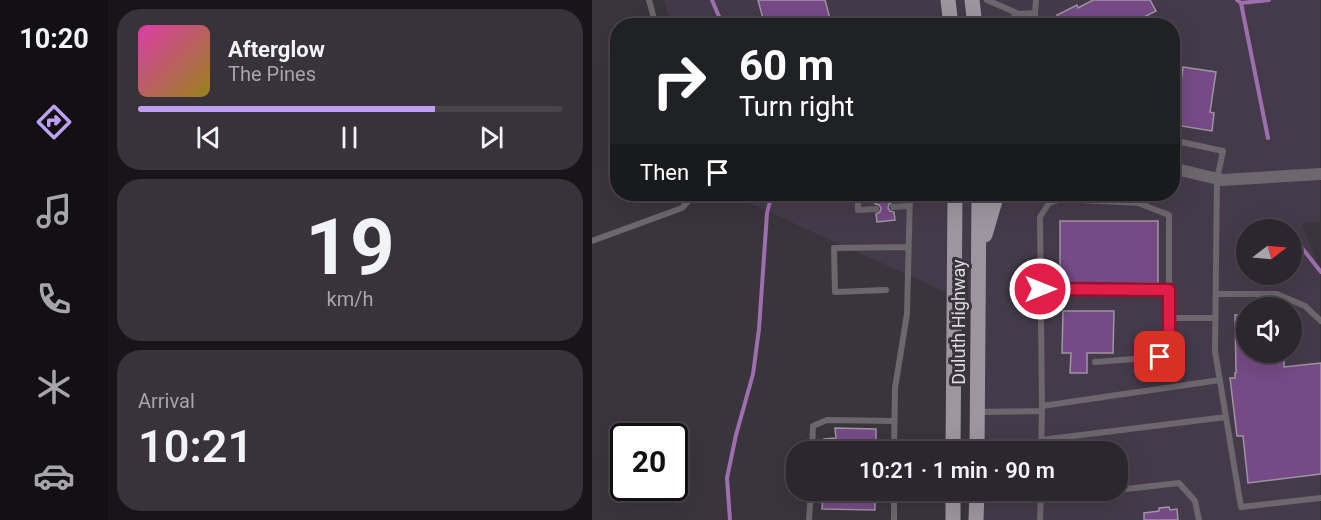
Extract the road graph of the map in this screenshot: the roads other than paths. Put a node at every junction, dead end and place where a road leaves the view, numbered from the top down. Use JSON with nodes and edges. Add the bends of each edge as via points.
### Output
{"nodes":[{"id":1,"x":649,"y":0,"type":"edge"},
{"id":2,"x":948,"y":0,"type":"edge"},
{"id":3,"x":972,"y":0,"type":"edge"},
{"id":4,"x":987,"y":0,"type":"edge"},
{"id":5,"x":1044,"y":0,"type":"edge"},
{"id":6,"x":1036,"y":1,"type":"edge"},
{"id":7,"x":1034,"y":13,"type":"junction"},
{"id":8,"x":1019,"y":14,"type":"junction"},
{"id":9,"x":654,"y":18,"type":"edge"},
{"id":10,"x":949,"y":18,"type":"edge"},
{"id":11,"x":975,"y":18,"type":"edge"},
{"id":12,"x":1013,"y":18,"type":"edge"},
{"id":13,"x":1035,"y":18,"type":"edge"},
{"id":14,"x":1180,"y":142,"type":"edge"},
{"id":15,"x":1180,"y":170,"type":"edge"},
{"id":16,"x":1321,"y":174,"type":"edge"},
{"id":17,"x":1217,"y":179,"type":"junction"},
{"id":18,"x":688,"y":201,"type":"edge"},
{"id":19,"x":858,"y":201,"type":"edge"},
{"id":20,"x":909,"y":201,"type":"edge"},
{"id":21,"x":955,"y":201,"type":"edge"},
{"id":22,"x":979,"y":201,"type":"edge"},
{"id":23,"x":995,"y":201,"type":"edge"},
{"id":24,"x":1055,"y":201,"type":"edge"},
{"id":25,"x":1106,"y":201,"type":"edge"},
{"id":26,"x":1129,"y":202,"type":"joint"},
{"id":27,"x":909,"y":206,"type":"junction"},
{"id":28,"x":893,"y":207,"type":"dead end"},
{"id":29,"x":876,"y":208,"type":"dead end"},
{"id":30,"x":592,"y":241,"type":"edge"},
{"id":31,"x":908,"y":247,"type":"junction"},
{"id":32,"x":979,"y":258,"type":"junction"},
{"id":33,"x":1040,"y":289,"type":"junction"},
{"id":34,"x":886,"y":290,"type":"dead end"},
{"id":35,"x":1169,"y":290,"type":"junction"},
{"id":36,"x":1216,"y":294,"type":"junction"},
{"id":37,"x":1169,"y":318,"type":"junction"},
{"id":38,"x":1215,"y":318,"type":"junction"},
{"id":39,"x":1321,"y":321,"type":"edge"},
{"id":40,"x":1095,"y":362,"type":"dead end"},
{"id":41,"x":1220,"y":380,"type":"junction"},
{"id":42,"x":1042,"y":409,"type":"junction"},
{"id":43,"x":978,"y":412,"type":"junction"},
{"id":44,"x":1226,"y":417,"type":"junction"},
{"id":45,"x":894,"y":420,"type":"junction"},
{"id":46,"x":1041,"y":440,"type":"joint"},
{"id":47,"x":812,"y":441,"type":"edge"},
{"id":48,"x":894,"y":441,"type":"edge"},
{"id":49,"x":954,"y":441,"type":"edge"},
{"id":50,"x":977,"y":441,"type":"edge"},
{"id":51,"x":1128,"y":489,"type":"edge"},
{"id":52,"x":1321,"y":498,"type":"edge"},
{"id":53,"x":811,"y":501,"type":"edge"},
{"id":54,"x":894,"y":501,"type":"edge"},
{"id":55,"x":953,"y":501,"type":"edge"},
{"id":56,"x":977,"y":501,"type":"edge"},
{"id":57,"x":1040,"y":501,"type":"edge"},
{"id":58,"x":810,"y":520,"type":"edge"},
{"id":59,"x":894,"y":520,"type":"edge"},
{"id":60,"x":953,"y":520,"type":"edge"},
{"id":61,"x":976,"y":520,"type":"edge"},
{"id":62,"x":1040,"y":520,"type":"edge"},
{"id":63,"x":1199,"y":520,"type":"edge"}],
"edges":[{"from":1,"to":9,"type":"lane"},
{"from":2,"to":10,"type":"main road"},
{"from":3,"to":11,"type":"main road"},
{"from":4,"to":8,"type":"lane"},
{"from":5,"to":6,"type":"lane"},
{"from":6,"to":7,"type":"lane"},
{"from":7,"to":8,"type":"lane"},
{"from":7,"to":13,"type":"lane"},
{"from":8,"to":12,"type":"lane"},
{"from":14,"to":17,"type":"lane","via":[[1223,151]]},
{"from":15,"to":17,"type":"street"},
{"from":16,"to":17,"type":"street"},
{"from":17,"to":36,"type":"lane"},
{"from":18,"to":30,"type":"lane","via":[[682,208]]},
{"from":19,"to":29,"type":"lane","via":[[858,210]]},
{"from":20,"to":27,"type":"lane"},
{"from":21,"to":49,"type":"main road","name":"Duluth Highway"},
{"from":22,"to":32,"type":"main road","name":"Duluth Highway"},
{"from":23,"to":32,"type":"main road"},
{"from":24,"to":33,"type":"lane","via":[[1049,203],[1040,217]]},
{"from":25,"to":26,"type":"lane"},
{"from":26,"to":35,"type":"lane","via":[[1169,215]]},
{"from":27,"to":28,"type":"lane"},
{"from":27,"to":31,"type":"lane"},
{"from":31,"to":34,"type":"lane","via":[[834,248],[835,292]]},
{"from":31,"to":45,"type":"lane","via":[[907,314]]},
{"from":32,"to":43,"type":"main road","name":"Duluth Highway"},
{"from":33,"to":35,"type":"lane"},
{"from":33,"to":42,"type":"lane"},
{"from":35,"to":37,"type":"lane"},
{"from":36,"to":38,"type":"lane"},
{"from":36,"to":39,"type":"lane","via":[[1277,294],[1305,306]]},
{"from":37,"to":38,"type":"lane"},
{"from":37,"to":40,"type":"lane","via":[[1169,347],[1160,357]]},
{"from":38,"to":41,"type":"lane"},
{"from":41,"to":42,"type":"lane"},
{"from":41,"to":44,"type":"lane"},
{"from":42,"to":43,"type":"lane"},
{"from":42,"to":46,"type":"lane"},
{"from":43,"to":50,"type":"main road","name":"Duluth Highway"},
{"from":44,"to":46,"type":"lane"},
{"from":44,"to":52,"type":"lane","via":[[1242,507]]},
{"from":45,"to":47,"type":"lane","via":[[827,420],[813,426]]},
{"from":45,"to":48,"type":"lane"},
{"from":51,"to":63,"type":"lane","via":[[1179,483],[1195,501]]},
{"from":53,"to":58,"type":"lane"},
{"from":54,"to":59,"type":"lane"},
{"from":55,"to":60,"type":"main road"},
{"from":56,"to":61,"type":"main road"},
{"from":57,"to":62,"type":"lane"}]}
